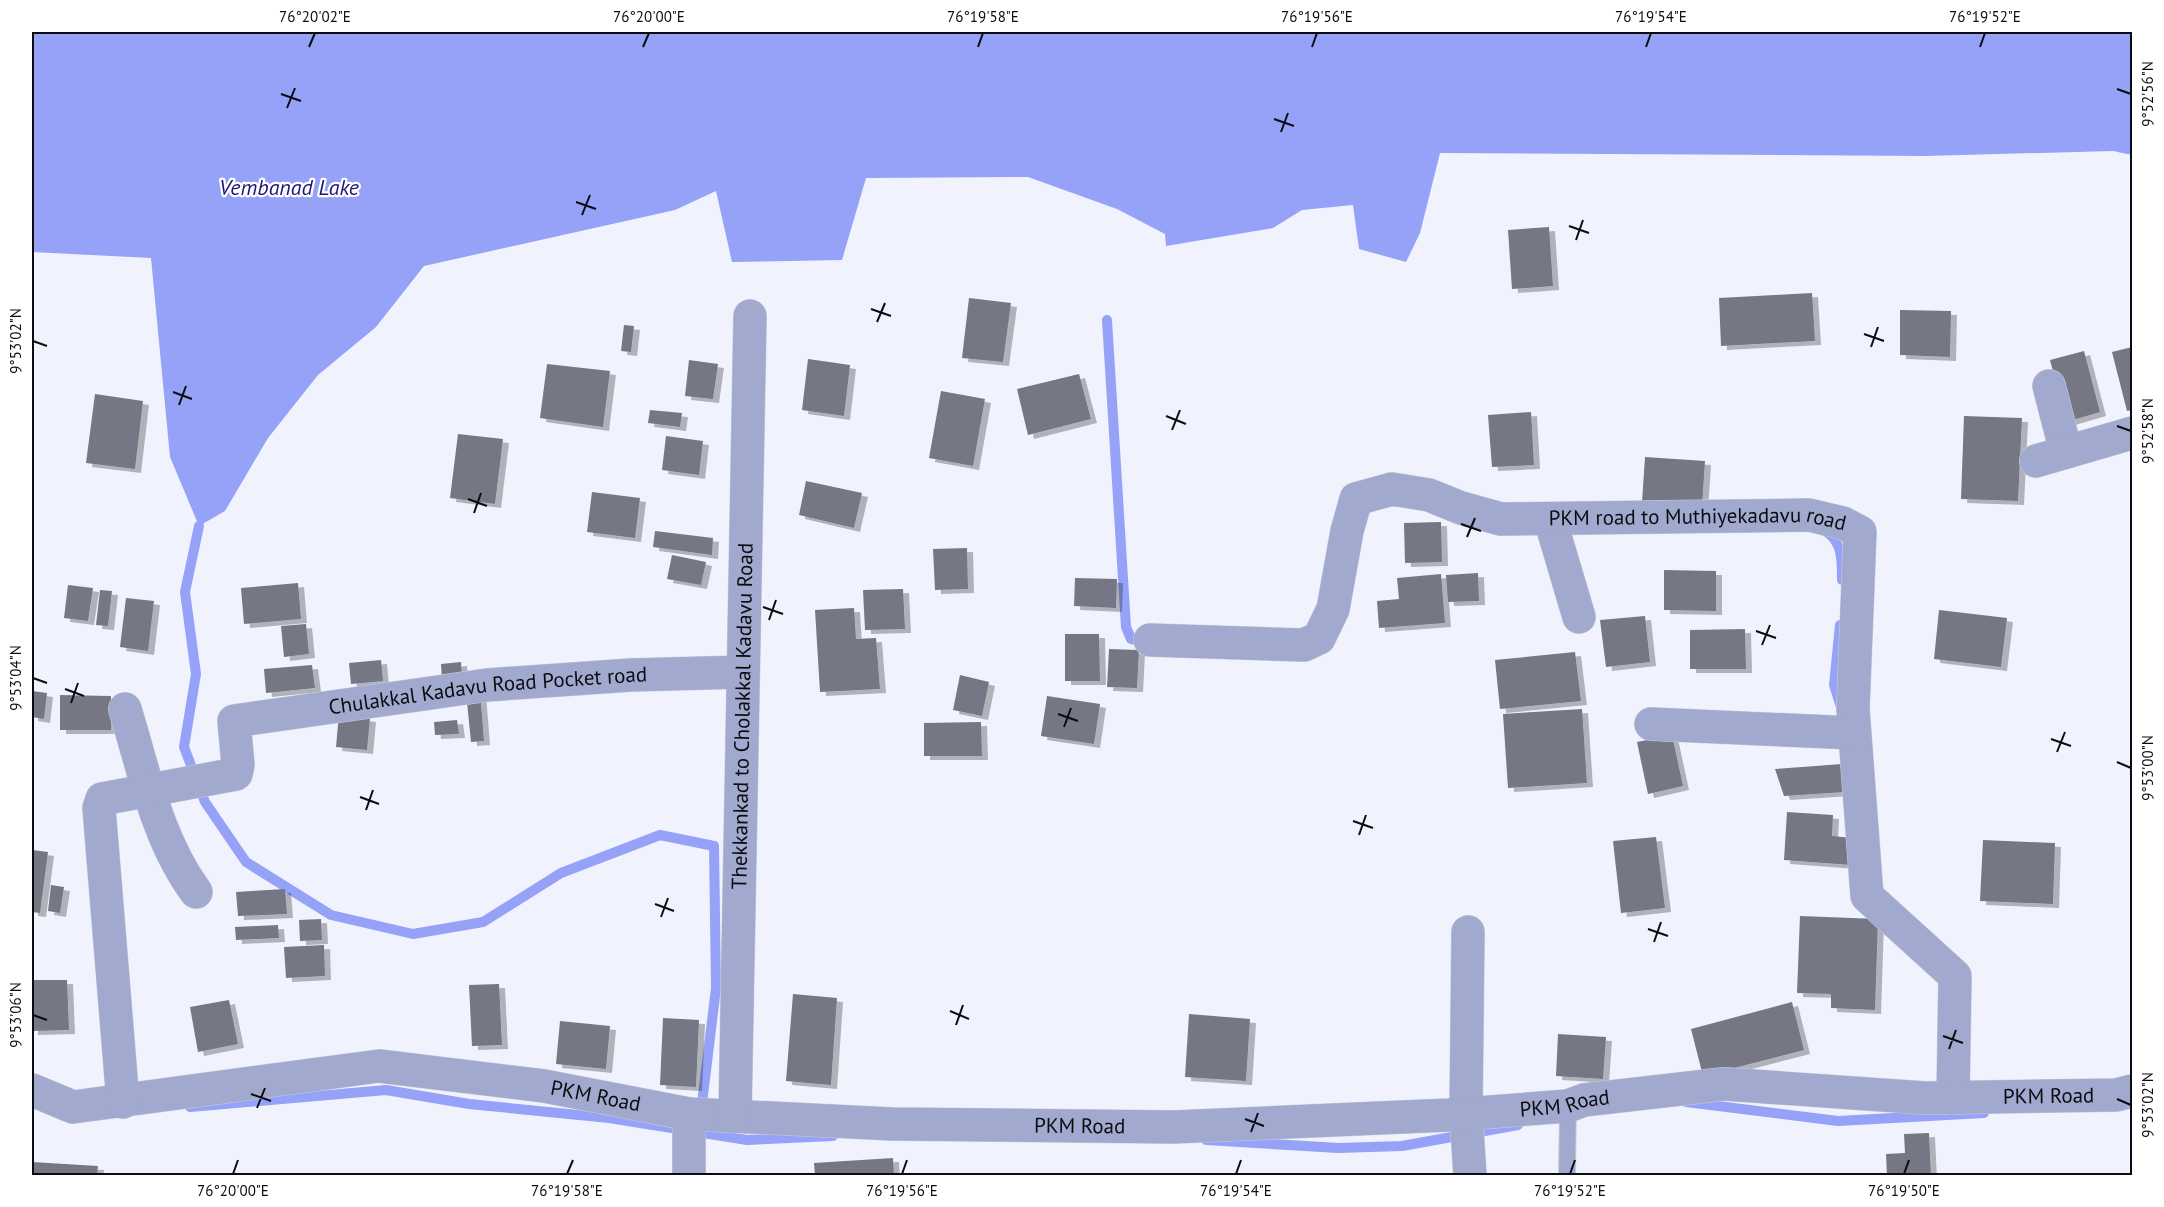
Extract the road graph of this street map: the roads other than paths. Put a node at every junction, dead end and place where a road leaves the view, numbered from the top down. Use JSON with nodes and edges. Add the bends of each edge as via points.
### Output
{"nodes":[{"id":1,"x":750,"y":316,"type":"dead end"},
{"id":2,"x":2049,"y":386,"type":"dead end"},
{"id":3,"x":2133,"y":433,"type":"edge"},
{"id":4,"x":2066,"y":452,"type":"junction"},
{"id":5,"x":2036,"y":461,"type":"dead end"},
{"id":6,"x":1550,"y":519,"type":"junction"},
{"id":7,"x":1579,"y":617,"type":"dead end"},
{"id":8,"x":1150,"y":640,"type":"dead end"},
{"id":9,"x":743,"y":672,"type":"junction"},
{"id":10,"x":125,"y":709,"type":"dead end"},
{"id":11,"x":1651,"y":724,"type":"dead end"},
{"id":12,"x":1854,"y":733,"type":"junction"},
{"id":13,"x":150,"y":790,"type":"junction"},
{"id":14,"x":196,"y":892,"type":"dead end"},
{"id":15,"x":1468,"y":932,"type":"dead end"},
{"id":16,"x":2133,"y":1091,"type":"edge"},
{"id":17,"x":1953,"y":1097,"type":"junction"},
{"id":18,"x":48,"y":1101,"type":"edge"},
{"id":19,"x":123,"y":1102,"type":"junction"},
{"id":20,"x":1568,"y":1106,"type":"junction"},
{"id":21,"x":1466,"y":1113,"type":"junction"},
{"id":22,"x":689,"y":1114,"type":"junction"},
{"id":23,"x":735,"y":1116,"type":"junction"},
{"id":24,"x":689,"y":1176,"type":"edge"},
{"id":25,"x":1470,"y":1176,"type":"edge"},
{"id":26,"x":1567,"y":1176,"type":"edge"}],
"edges":[{"from":1,"to":9,"type":"street","name":"Thekkankad to Cholakkal Kadavu Road"},
{"from":2,"to":4,"type":"street"},
{"from":3,"to":4,"type":"street"},
{"from":4,"to":5,"type":"street"},
{"from":6,"to":7,"type":"street"},
{"from":6,"to":8,"type":"street","name":"PKM road to Muthiyekadavu road","via":[[1501,519],[1428,495],[1392,489],[1365,497],[1356,500],[1333,609],[1319,638],[1305,645]]},
{"from":6,"to":12,"type":"street","name":"PKM road to Muthiyekadavu road","via":[[1809,515],[1843,523],[1860,532]]},
{"from":9,"to":13,"type":"street","name":"Chulakkal Kadavu Road Pocket road","via":[[487,685],[234,721],[236,774]]},
{"from":9,"to":23,"type":"street","name":"Thekkankad to Cholakkal Kadavu Road"},
{"from":10,"to":13,"type":"street"},
{"from":11,"to":12,"type":"street"},
{"from":12,"to":17,"type":"street","name":"PKM road to Muthiyekadavu road","via":[[1867,896],[1955,976]]},
{"from":13,"to":14,"type":"street","via":[[170,847]]},
{"from":13,"to":19,"type":"street","via":[[102,799],[99,808]]},
{"from":15,"to":21,"type":"street"},
{"from":16,"to":17,"type":"street","name":"PKM Road","via":[[2116,1095]]},
{"from":17,"to":20,"type":"street","name":"PKM Road","via":[[1724,1084],[1584,1100]]},
{"from":18,"to":19,"type":"street","name":"PKM Road","via":[[73,1107]]},
{"from":19,"to":22,"type":"street","name":"PKM Road","via":[[379,1066],[544,1086]]},
{"from":20,"to":21,"type":"street","name":"PKM Road"},
{"from":20,"to":26,"type":"lane"},
{"from":21,"to":23,"type":"street","name":"PKM Road","via":[[1174,1127],[892,1124]]},
{"from":21,"to":25,"type":"street"},
{"from":22,"to":23,"type":"street","name":"PKM Road"},
{"from":22,"to":24,"type":"street"}]}
